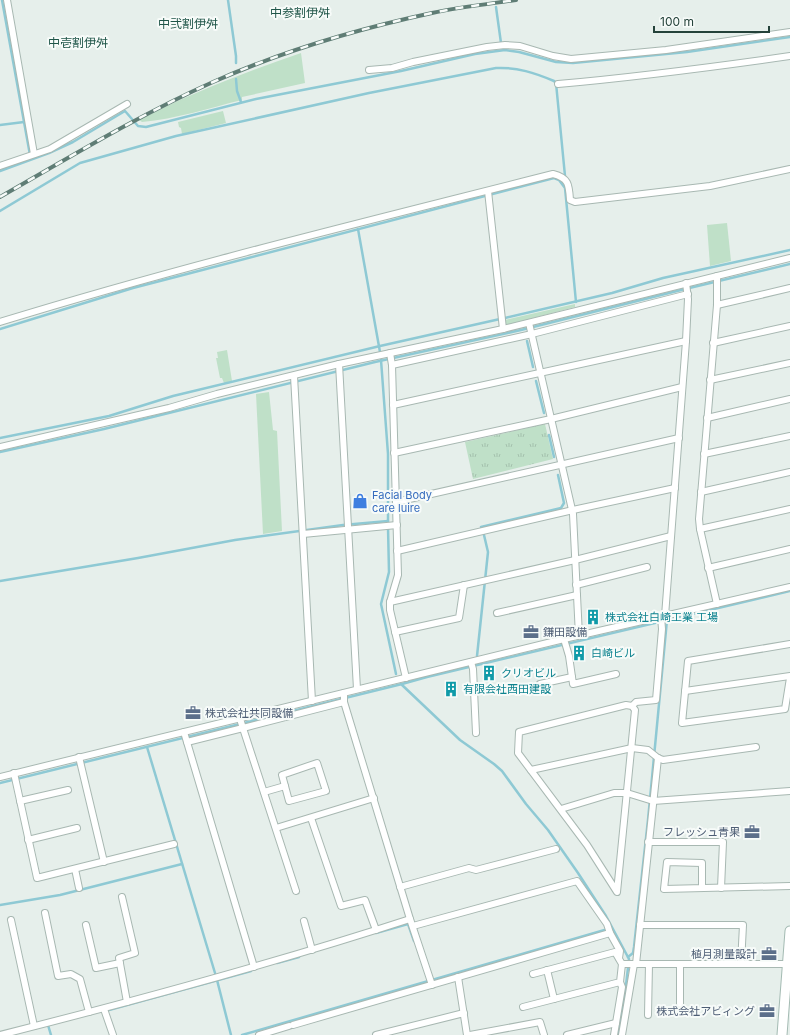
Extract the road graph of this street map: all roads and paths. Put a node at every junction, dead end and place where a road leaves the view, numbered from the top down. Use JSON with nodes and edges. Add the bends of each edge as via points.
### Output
{"nodes":[{"id":1,"x":7,"y":0,"type":"edge"},
{"id":2,"x":790,"y":32,"type":"edge"},
{"id":3,"x":790,"y":56,"type":"edge"},
{"id":4,"x":369,"y":70,"type":"dead end"},
{"id":5,"x":558,"y":84,"type":"dead end"},
{"id":6,"x":127,"y":104,"type":"dead end"},
{"id":7,"x":31,"y":155,"type":"junction"},
{"id":8,"x":0,"y":166,"type":"edge"},
{"id":9,"x":790,"y":169,"type":"edge"},
{"id":10,"x":489,"y":194,"type":"junction"},
{"id":11,"x":790,"y":258,"type":"edge"},
{"id":12,"x":717,"y":279,"type":"junction"},
{"id":13,"x":790,"y":288,"type":"edge"},
{"id":14,"x":687,"y":289,"type":"junction"},
{"id":15,"x":717,"y":305,"type":"junction"},
{"id":16,"x":0,"y":322,"type":"edge"},
{"id":17,"x":790,"y":326,"type":"edge"},
{"id":18,"x":530,"y":328,"type":"junction"},
{"id":19,"x":503,"y":329,"type":"junction"},
{"id":20,"x":686,"y":340,"type":"junction"},
{"id":21,"x":713,"y":343,"type":"junction"},
{"id":22,"x":391,"y":359,"type":"junction"},
{"id":23,"x":790,"y":363,"type":"edge"},
{"id":24,"x":339,"y":366,"type":"junction"},
{"id":25,"x":541,"y":372,"type":"junction"},
{"id":26,"x":295,"y":380,"type":"junction"},
{"id":27,"x":710,"y":380,"type":"junction"},
{"id":28,"x":682,"y":388,"type":"junction"},
{"id":29,"x":790,"y":399,"type":"edge"},
{"id":30,"x":393,"y":405,"type":"junction"},
{"id":31,"x":707,"y":418,"type":"junction"},
{"id":32,"x":551,"y":419,"type":"junction"},
{"id":33,"x":790,"y":436,"type":"edge"},
{"id":34,"x":678,"y":438,"type":"junction"},
{"id":35,"x":0,"y":447,"type":"edge"},
{"id":36,"x":394,"y":453,"type":"junction"},
{"id":37,"x":704,"y":454,"type":"junction"},
{"id":38,"x":562,"y":465,"type":"junction"},
{"id":39,"x":790,"y":472,"type":"edge"},
{"id":40,"x":675,"y":488,"type":"junction"},
{"id":41,"x":701,"y":492,"type":"junction"},
{"id":42,"x":396,"y":502,"type":"junction"},
{"id":43,"x":790,"y":509,"type":"edge"},
{"id":44,"x":572,"y":510,"type":"junction"},
{"id":45,"x":348,"y":526,"type":"junction"},
{"id":46,"x":391,"y":526,"type":"junction"},
{"id":47,"x":700,"y":529,"type":"junction"},
{"id":48,"x":303,"y":531,"type":"junction"},
{"id":49,"x":671,"y":536,"type":"junction"},
{"id":50,"x":790,"y":548,"type":"edge"},
{"id":51,"x":397,"y":551,"type":"junction"},
{"id":52,"x":575,"y":560,"type":"junction"},
{"id":53,"x":647,"y":567,"type":"dead end"},
{"id":54,"x":708,"y":568,"type":"junction"},
{"id":55,"x":576,"y":584,"type":"junction"},
{"id":56,"x":464,"y":585,"type":"junction"},
{"id":57,"x":790,"y":587,"type":"edge"},
{"id":58,"x":577,"y":595,"type":"junction"},
{"id":59,"x":390,"y":602,"type":"junction"},
{"id":60,"x":716,"y":604,"type":"junction"},
{"id":61,"x":497,"y":613,"type":"dead end"},
{"id":62,"x":662,"y":619,"type":"junction"},
{"id":63,"x":395,"y":632,"type":"junction"},
{"id":64,"x":579,"y":636,"type":"junction"},
{"id":65,"x":565,"y":643,"type":"junction"},
{"id":66,"x":790,"y":644,"type":"edge"},
{"id":67,"x":472,"y":665,"type":"junction"},
{"id":68,"x":616,"y":674,"type":"dead end"},
{"id":69,"x":572,"y":677,"type":"junction"},
{"id":70,"x":790,"y":677,"type":"edge"},
{"id":71,"x":406,"y":678,"type":"junction"},
{"id":72,"x":540,"y":684,"type":"dead end"},
{"id":73,"x":357,"y":689,"type":"junction"},
{"id":74,"x":685,"y":691,"type":"junction"},
{"id":75,"x":344,"y":698,"type":"junction"},
{"id":76,"x":312,"y":701,"type":"junction"},
{"id":77,"x":632,"y":706,"type":"junction"},
{"id":78,"x":242,"y":724,"type":"junction"},
{"id":79,"x":476,"y":733,"type":"dead end"},
{"id":80,"x":186,"y":737,"type":"junction"},
{"id":81,"x":632,"y":748,"type":"junction"},
{"id":82,"x":756,"y":748,"type":"dead end"},
{"id":83,"x":656,"y":756,"type":"junction"},
{"id":84,"x":80,"y":761,"type":"junction"},
{"id":85,"x":531,"y":770,"type":"junction"},
{"id":86,"x":0,"y":777,"type":"edge"},
{"id":87,"x":15,"y":777,"type":"junction"},
{"id":88,"x":285,"y":786,"type":"junction"},
{"id":89,"x":68,"y":790,"type":"dead end"},
{"id":90,"x":790,"y":791,"type":"edge"},
{"id":91,"x":264,"y":792,"type":"junction"},
{"id":92,"x":627,"y":793,"type":"junction"},
{"id":93,"x":374,"y":798,"type":"junction"},
{"id":94,"x":20,"y":800,"type":"junction"},
{"id":95,"x":651,"y":801,"type":"junction"},
{"id":96,"x":561,"y":809,"type":"junction"},
{"id":97,"x":311,"y":818,"type":"junction"},
{"id":98,"x":77,"y":828,"type":"dead end"},
{"id":99,"x":276,"y":828,"type":"junction"},
{"id":100,"x":28,"y":840,"type":"junction"},
{"id":101,"x":648,"y":842,"type":"junction"},
{"id":102,"x":174,"y":844,"type":"dead end"},
{"id":103,"x":556,"y":849,"type":"dead end"},
{"id":104,"x":104,"y":862,"type":"junction"},
{"id":105,"x":75,"y":869,"type":"junction"},
{"id":106,"x":790,"y":886,"type":"edge"},
{"id":107,"x":400,"y":887,"type":"junction"},
{"id":108,"x":79,"y":888,"type":"dead end"},
{"id":109,"x":702,"y":888,"type":"junction"},
{"id":110,"x":721,"y":888,"type":"junction"},
{"id":111,"x":296,"y":891,"type":"dead end"},
{"id":112,"x":122,"y":897,"type":"dead end"},
{"id":113,"x":45,"y":914,"type":"dead end"},
{"id":114,"x":410,"y":919,"type":"junction"},
{"id":115,"x":11,"y":920,"type":"dead end"},
{"id":116,"x":304,"y":920,"type":"dead end"},
{"id":117,"x":86,"y":925,"type":"dead end"},
{"id":118,"x":640,"y":925,"type":"junction"},
{"id":119,"x":413,"y":926,"type":"junction"},
{"id":120,"x":376,"y":930,"type":"junction"},
{"id":121,"x":609,"y":930,"type":"junction"},
{"id":122,"x":790,"y":931,"type":"edge"},
{"id":123,"x":312,"y":950,"type":"junction"},
{"id":124,"x":789,"y":952,"type":"edge"},
{"id":125,"x":120,"y":963,"type":"junction"},
{"id":126,"x":628,"y":963,"type":"junction"},
{"id":127,"x":649,"y":964,"type":"junction"},
{"id":128,"x":680,"y":964,"type":"junction"},
{"id":129,"x":741,"y":964,"type":"junction"},
{"id":130,"x":787,"y":964,"type":"junction"},
{"id":131,"x":254,"y":967,"type":"junction"},
{"id":132,"x":548,"y":970,"type":"junction"},
{"id":133,"x":533,"y":974,"type":"dead end"},
{"id":134,"x":458,"y":977,"type":"junction"},
{"id":135,"x":431,"y":982,"type":"junction"},
{"id":136,"x":620,"y":982,"type":"junction"},
{"id":137,"x":554,"y":999,"type":"junction"},
{"id":138,"x":127,"y":1002,"type":"junction"},
{"id":139,"x":680,"y":1004,"type":"dead end"},
{"id":140,"x":523,"y":1007,"type":"dead end"},
{"id":141,"x":104,"y":1009,"type":"junction"},
{"id":142,"x":89,"y":1012,"type":"junction"},
{"id":143,"x":464,"y":1012,"type":"junction"},
{"id":144,"x":648,"y":1015,"type":"dead end"},
{"id":145,"x":616,"y":1023,"type":"junction"},
{"id":146,"x":34,"y":1026,"type":"junction"},
{"id":147,"x":270,"y":1033,"type":"edge"},
{"id":148,"x":4,"y":1034,"type":"edge"},
{"id":149,"x":113,"y":1035,"type":"edge"},
{"id":150,"x":259,"y":1035,"type":"edge"},
{"id":151,"x":376,"y":1035,"type":"edge"},
{"id":152,"x":469,"y":1035,"type":"edge"},
{"id":153,"x":544,"y":1035,"type":"edge"},
{"id":154,"x":567,"y":1035,"type":"edge"},
{"id":155,"x":614,"y":1035,"type":"edge"},
{"id":156,"x":622,"y":1035,"type":"edge"},
{"id":157,"x":782,"y":1035,"type":"edge"}],
"edges":[{"from":1,"to":7,"type":"street"},
{"from":2,"to":4,"type":"street","via":[[666,50],[571,59],[520,46],[505,45],[392,68]]},
{"from":3,"to":5,"type":"street"},
{"from":6,"to":7,"type":"street","via":[[50,149]]},
{"from":7,"to":8,"type":"street"},
{"from":9,"to":10,"type":"street","via":[[710,186],[575,202],[570,200],[569,184],[561,176],[553,174]]},
{"from":10,"to":16,"type":"street","via":[[311,236]]},
{"from":10,"to":19,"type":"street"},
{"from":11,"to":12,"type":"street"},
{"from":12,"to":14,"type":"street"},
{"from":12,"to":15,"type":"street"},
{"from":13,"to":15,"type":"street"},
{"from":14,"to":18,"type":"street"},
{"from":14,"to":18,"type":"street"},
{"from":14,"to":20,"type":"street"},
{"from":15,"to":21,"type":"street"},
{"from":17,"to":21,"type":"street"},
{"from":18,"to":19,"type":"street"},
{"from":18,"to":22,"type":"street"},
{"from":18,"to":25,"type":"street"},
{"from":19,"to":22,"type":"street"},
{"from":20,"to":25,"type":"street"},
{"from":20,"to":28,"type":"street"},
{"from":21,"to":27,"type":"street"},
{"from":22,"to":24,"type":"street"},
{"from":22,"to":30,"type":"street"},
{"from":23,"to":27,"type":"street"},
{"from":24,"to":26,"type":"street"},
{"from":24,"to":45,"type":"street"},
{"from":25,"to":30,"type":"street"},
{"from":25,"to":32,"type":"street"},
{"from":26,"to":35,"type":"street","via":[[217,394],[169,408]]},
{"from":26,"to":48,"type":"street"},
{"from":27,"to":31,"type":"street"},
{"from":28,"to":32,"type":"street"},
{"from":28,"to":34,"type":"street"},
{"from":29,"to":31,"type":"street"},
{"from":30,"to":36,"type":"street"},
{"from":31,"to":37,"type":"street"},
{"from":32,"to":36,"type":"street"},
{"from":32,"to":38,"type":"street"},
{"from":33,"to":37,"type":"street"},
{"from":34,"to":38,"type":"street"},
{"from":34,"to":40,"type":"street"},
{"from":36,"to":42,"type":"street"},
{"from":37,"to":41,"type":"street"},
{"from":38,"to":42,"type":"street"},
{"from":38,"to":44,"type":"street"},
{"from":39,"to":41,"type":"street"},
{"from":40,"to":44,"type":"street"},
{"from":40,"to":49,"type":"street"},
{"from":41,"to":47,"type":"street"},
{"from":42,"to":46,"type":"street"},
{"from":43,"to":47,"type":"street"},
{"from":44,"to":51,"type":"street"},
{"from":44,"to":52,"type":"street"},
{"from":45,"to":46,"type":"street"},
{"from":45,"to":48,"type":"street"},
{"from":45,"to":73,"type":"street"},
{"from":46,"to":51,"type":"street"},
{"from":47,"to":54,"type":"street"},
{"from":48,"to":76,"type":"street"},
{"from":49,"to":52,"type":"street"},
{"from":49,"to":62,"type":"street"},
{"from":50,"to":54,"type":"street"},
{"from":51,"to":59,"type":"street","via":[[398,575]]},
{"from":52,"to":55,"type":"street"},
{"from":52,"to":56,"type":"street"},
{"from":53,"to":55,"type":"street"},
{"from":54,"to":60,"type":"street"},
{"from":55,"to":58,"type":"street"},
{"from":56,"to":59,"type":"street"},
{"from":56,"to":63,"type":"street","via":[[459,618]]},
{"from":57,"to":60,"type":"street"},
{"from":58,"to":61,"type":"street"},
{"from":58,"to":64,"type":"street"},
{"from":59,"to":63,"type":"street"},
{"from":60,"to":62,"type":"street"},
{"from":62,"to":64,"type":"street"},
{"from":62,"to":77,"type":"street","via":[[656,700],[636,702]]},
{"from":63,"to":71,"type":"street"},
{"from":64,"to":65,"type":"street"},
{"from":65,"to":67,"type":"street"},
{"from":65,"to":69,"type":"street"},
{"from":66,"to":74,"type":"street","via":[[688,661]]},
{"from":67,"to":71,"type":"street"},
{"from":67,"to":79,"type":"street"},
{"from":68,"to":69,"type":"street","via":[[573,684]]},
{"from":69,"to":72,"type":"street"},
{"from":70,"to":74,"type":"street"},
{"from":70,"to":74,"type":"street","via":[[785,709],[682,723]]},
{"from":71,"to":73,"type":"street"},
{"from":73,"to":75,"type":"street"},
{"from":75,"to":76,"type":"street"},
{"from":75,"to":78,"type":"street"},
{"from":75,"to":93,"type":"street"},
{"from":76,"to":78,"type":"street"},
{"from":77,"to":81,"type":"street","via":[[635,710]]},
{"from":77,"to":85,"type":"street","via":[[626,704],[519,732],[518,753]]},
{"from":78,"to":80,"type":"street"},
{"from":78,"to":80,"type":"street"},
{"from":78,"to":91,"type":"street"},
{"from":80,"to":84,"type":"street"},
{"from":80,"to":131,"type":"street"},
{"from":81,"to":83,"type":"street","via":[[648,750]]},
{"from":81,"to":85,"type":"street"},
{"from":81,"to":92,"type":"street"},
{"from":82,"to":83,"type":"street","via":[[663,760]]},
{"from":83,"to":95,"type":"street"},
{"from":84,"to":87,"type":"street"},
{"from":84,"to":104,"type":"street"},
{"from":85,"to":96,"type":"street"},
{"from":86,"to":87,"type":"street"},
{"from":87,"to":94,"type":"street"},
{"from":88,"to":88,"type":"street","via":[[282,775],[317,763],[326,791],[289,801]]},
{"from":88,"to":91,"type":"street"},
{"from":89,"to":94,"type":"street"},
{"from":90,"to":95,"type":"street"},
{"from":91,"to":99,"type":"street"},
{"from":92,"to":95,"type":"street"},
{"from":92,"to":96,"type":"street","via":[[614,793]]},
{"from":92,"to":96,"type":"street","via":[[617,892]]},
{"from":93,"to":97,"type":"street"},
{"from":93,"to":107,"type":"street"},
{"from":94,"to":100,"type":"street"},
{"from":95,"to":101,"type":"street"},
{"from":97,"to":99,"type":"street"},
{"from":97,"to":120,"type":"street","via":[[341,906],[365,900]]},
{"from":98,"to":100,"type":"street"},
{"from":99,"to":111,"type":"street"},
{"from":100,"to":105,"type":"street","via":[[37,878]]},
{"from":101,"to":110,"type":"street","via":[[723,842]]},
{"from":101,"to":118,"type":"street"},
{"from":102,"to":104,"type":"street"},
{"from":103,"to":107,"type":"street","via":[[476,870],[469,868]]},
{"from":104,"to":105,"type":"street"},
{"from":105,"to":108,"type":"street"},
{"from":106,"to":110,"type":"street"},
{"from":107,"to":114,"type":"street"},
{"from":109,"to":109,"type":"street","via":[[664,889],[667,862],[702,863]]},
{"from":109,"to":110,"type":"street"},
{"from":112,"to":125,"type":"street","via":[[135,953],[119,958]]},
{"from":113,"to":142,"type":"street","via":[[58,976],[71,974],[80,980]]},
{"from":114,"to":119,"type":"street"},
{"from":114,"to":120,"type":"street"},
{"from":115,"to":146,"type":"street"},
{"from":116,"to":123,"type":"street"},
{"from":117,"to":125,"type":"street","via":[[96,968]]},
{"from":118,"to":126,"type":"street"},
{"from":118,"to":129,"type":"street","via":[[743,924]]},
{"from":119,"to":121,"type":"street","via":[[577,881]]},
{"from":119,"to":135,"type":"street"},
{"from":120,"to":123,"type":"street"},
{"from":121,"to":126,"type":"street"},
{"from":121,"to":134,"type":"street"},
{"from":122,"to":124,"type":"main road"},
{"from":123,"to":131,"type":"street"},
{"from":124,"to":130,"type":"main road"},
{"from":125,"to":138,"type":"street"},
{"from":126,"to":127,"type":"street"},
{"from":126,"to":132,"type":"street","via":[[615,952]]},
{"from":126,"to":136,"type":"street"},
{"from":126,"to":156,"type":"street"},
{"from":127,"to":128,"type":"street"},
{"from":127,"to":144,"type":"street"},
{"from":128,"to":129,"type":"street"},
{"from":128,"to":139,"type":"street"},
{"from":129,"to":130,"type":"street"},
{"from":130,"to":157,"type":"main road"},
{"from":131,"to":138,"type":"street"},
{"from":132,"to":133,"type":"street"},
{"from":132,"to":137,"type":"street"},
{"from":134,"to":135,"type":"street"},
{"from":134,"to":143,"type":"street"},
{"from":135,"to":147,"type":"street"},
{"from":136,"to":137,"type":"street"},
{"from":136,"to":145,"type":"street","via":[[622,987]]},
{"from":137,"to":140,"type":"street"},
{"from":138,"to":141,"type":"street"},
{"from":141,"to":142,"type":"street"},
{"from":141,"to":149,"type":"street"},
{"from":142,"to":146,"type":"street"},
{"from":143,"to":151,"type":"street"},
{"from":143,"to":152,"type":"street"},
{"from":145,"to":154,"type":"street"},
{"from":145,"to":155,"type":"street"},
{"from":146,"to":148,"type":"street"},
{"from":147,"to":150,"type":"street"},
{"from":152,"to":153,"type":"street","via":[[540,1022]]}]}
